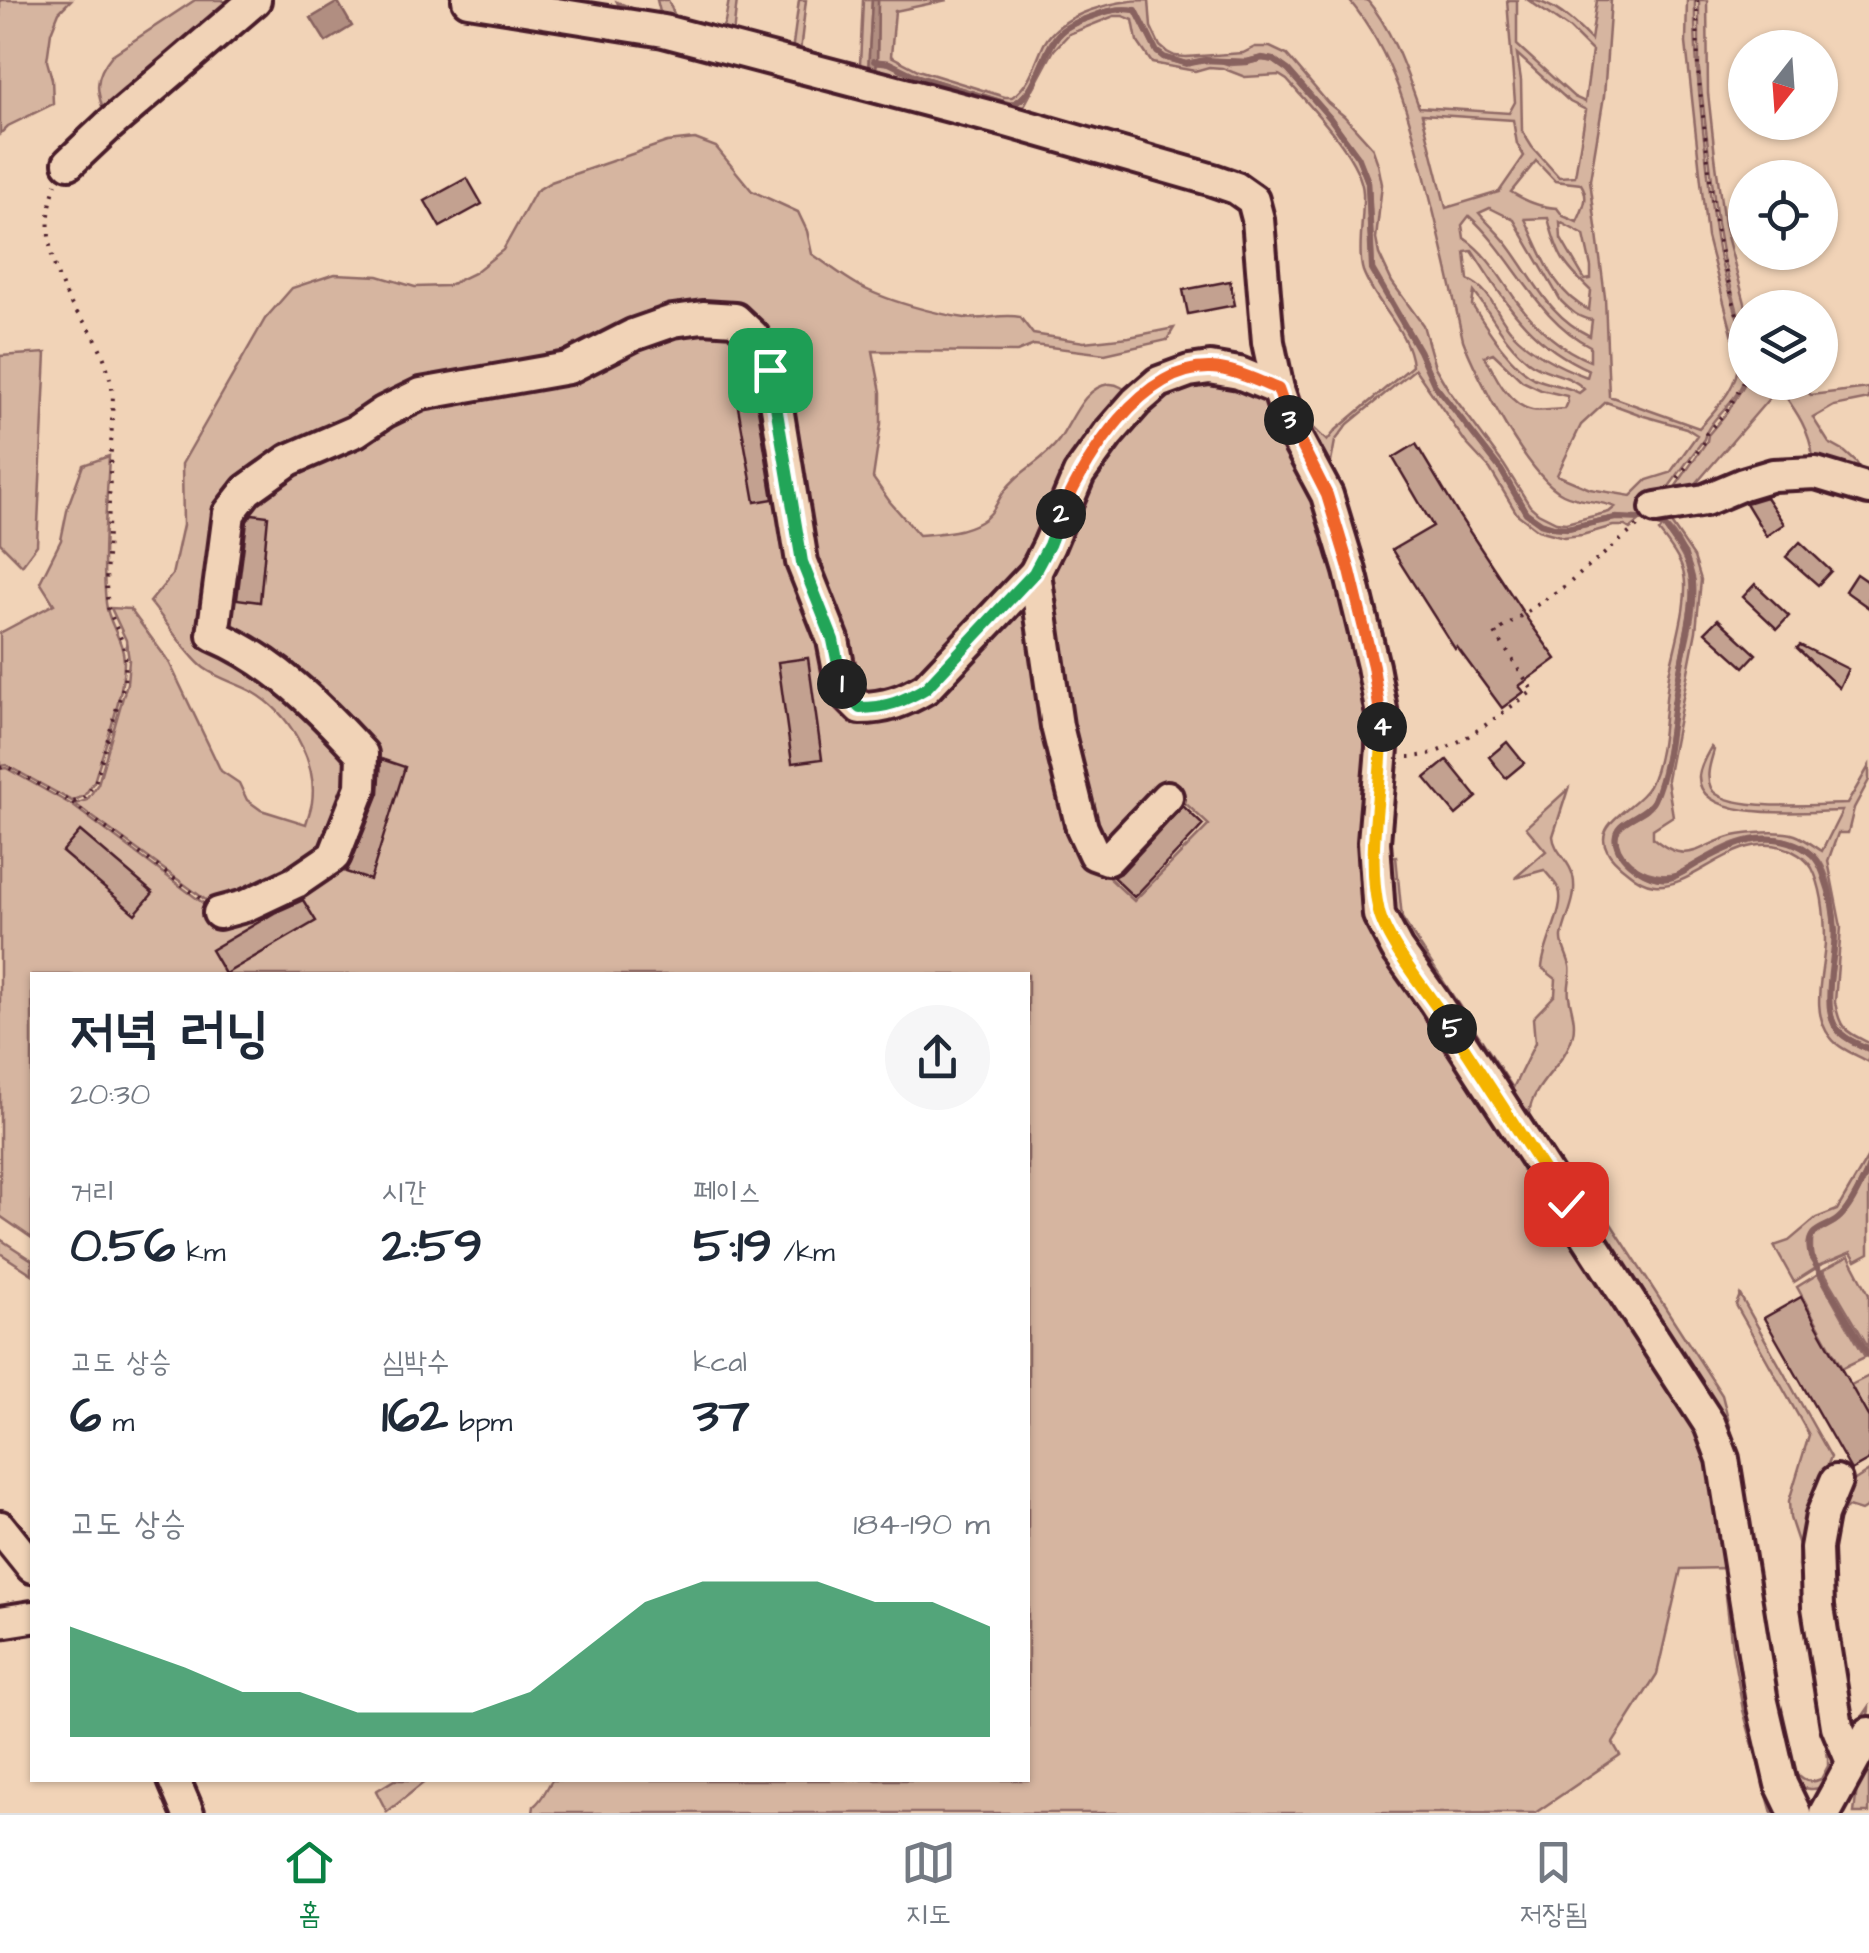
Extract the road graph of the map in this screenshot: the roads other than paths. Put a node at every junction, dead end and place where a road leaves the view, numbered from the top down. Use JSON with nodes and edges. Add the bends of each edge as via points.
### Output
{"nodes":[{"id":1,"x":255,"y":0,"type":"edge"},
{"id":2,"x":468,"y":0,"type":"edge"},
{"id":3,"x":68,"y":163,"type":"road end"},
{"id":4,"x":1278,"y":389,"type":"junction"},
{"id":5,"x":1869,"y":489,"type":"edge"},
{"id":6,"x":1656,"y":508,"type":"road end"},
{"id":7,"x":1034,"y":573,"type":"junction"},
{"id":8,"x":1167,"y":797,"type":"dead end"},
{"id":9,"x":219,"y":912,"type":"road end"},
{"id":10,"x":1836,"y":1481,"type":"dead end"},
{"id":11,"x":0,"y":1527,"type":"edge"},
{"id":12,"x":30,"y":1564,"type":"edge"},
{"id":13,"x":30,"y":1617,"type":"edge"},
{"id":14,"x":0,"y":1622,"type":"edge"},
{"id":15,"x":1869,"y":1734,"type":"edge"},
{"id":16,"x":1852,"y":1762,"type":"junction"},
{"id":17,"x":175,"y":1782,"type":"edge"},
{"id":18,"x":188,"y":1813,"type":"edge"},
{"id":19,"x":1796,"y":1813,"type":"edge"},
{"id":20,"x":1824,"y":1813,"type":"edge"}],
"edges":[{"from":1,"to":3,"type":"street"},
{"from":2,"to":4,"type":"street","via":[[664,30],[1236,188],[1253,200],[1258,218]]},
{"from":4,"to":7,"type":"street","via":[[1210,368],[1159,382],[1079,474]]},
{"from":4,"to":19,"type":"street","via":[[1327,495],[1373,666],[1382,715],[1374,842],[1380,915],[1710,1425],[1723,1459],[1780,1784]]},
{"from":5,"to":6,"type":"street","via":[[1816,473],[1772,476],[1705,500]]},
{"from":7,"to":8,"type":"street","via":[[1056,726],[1094,854],[1108,860]]},
{"from":7,"to":9,"type":"street","via":[[926,688],[883,708],[860,708],[843,691],[833,640],[802,562],[770,370],[753,336],[735,320],[673,321],[568,368],[421,394],[289,460],[246,490],[228,512],[213,635],[286,678],[362,754],[360,787],[334,856],[296,882]]},
{"from":10,"to":16,"type":"street","via":[[1816,1548],[1818,1606],[1837,1726]]},
{"from":11,"to":12,"type":"street"},
{"from":13,"to":14,"type":"street"},
{"from":15,"to":16,"type":"street"},
{"from":16,"to":20,"type":"street"},
{"from":17,"to":18,"type":"street"}]}
